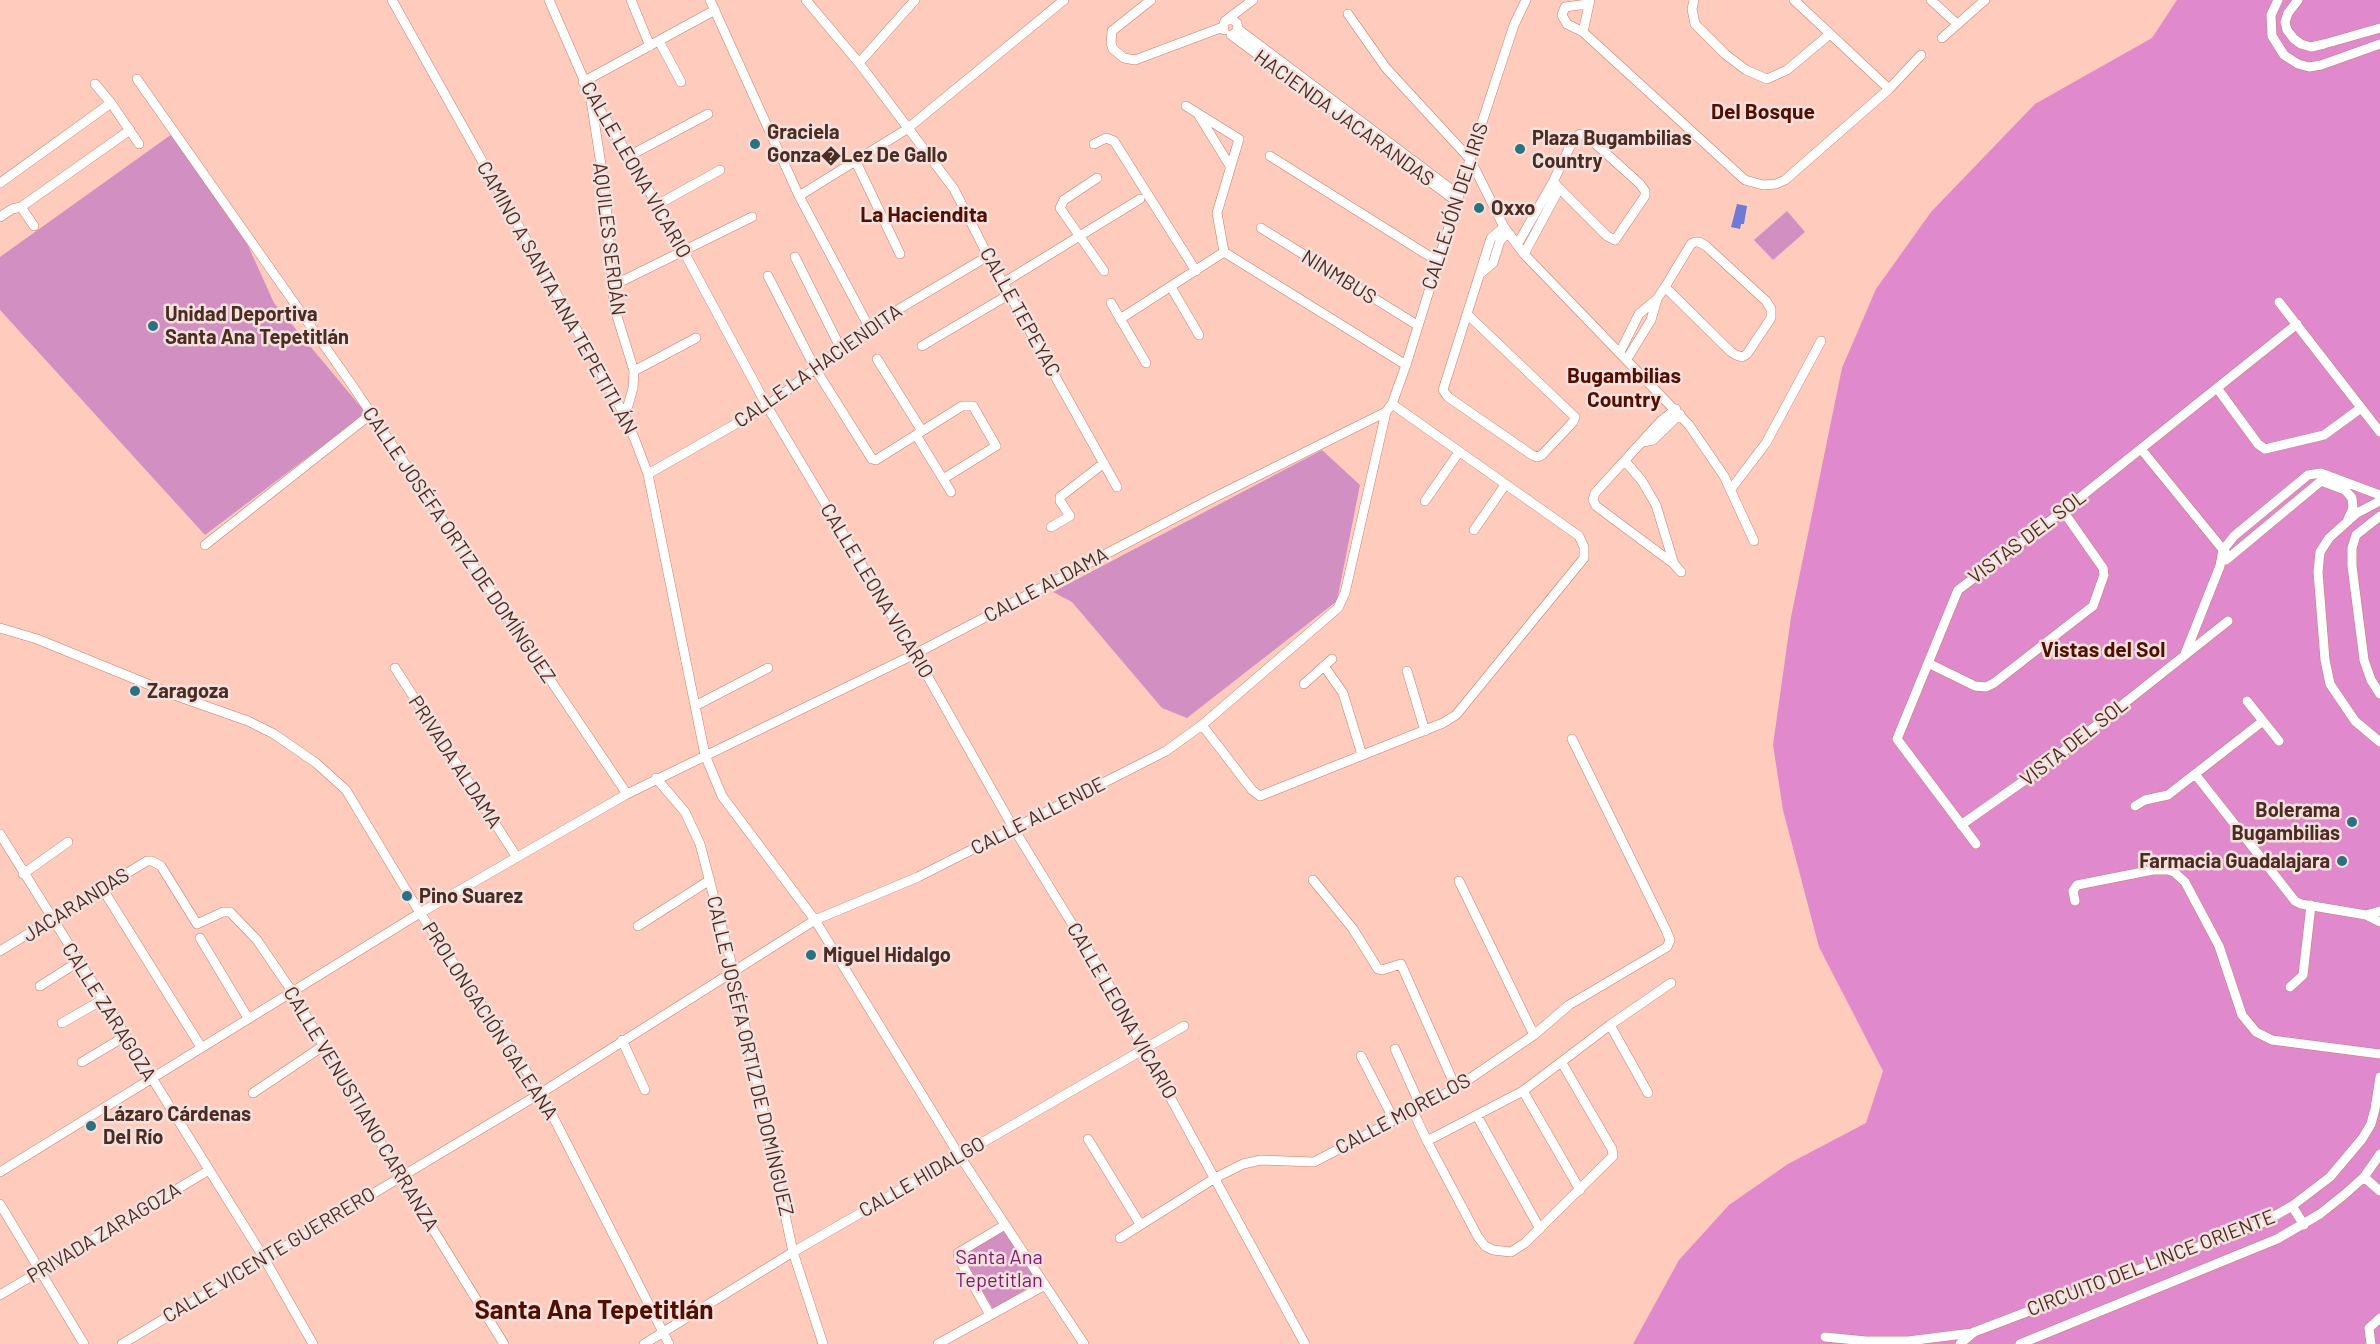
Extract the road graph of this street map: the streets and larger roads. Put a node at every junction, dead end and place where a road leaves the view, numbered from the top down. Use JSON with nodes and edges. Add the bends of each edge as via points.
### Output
{"nodes":[{"id":1,"x":392,"y":0,"type":"edge"},
{"id":2,"x":549,"y":0,"type":"edge"},
{"id":3,"x":631,"y":0,"type":"edge"},
{"id":4,"x":710,"y":0,"type":"edge"},
{"id":5,"x":806,"y":0,"type":"edge"},
{"id":6,"x":915,"y":0,"type":"edge"},
{"id":7,"x":1064,"y":0,"type":"edge"},
{"id":8,"x":1152,"y":0,"type":"edge"},
{"id":9,"x":1253,"y":0,"type":"edge"},
{"id":10,"x":1526,"y":0,"type":"edge"},
{"id":11,"x":1694,"y":0,"type":"edge"},
{"id":12,"x":1794,"y":0,"type":"edge"},
{"id":13,"x":1931,"y":0,"type":"edge"},
{"id":14,"x":1985,"y":0,"type":"edge"},
{"id":15,"x":2278,"y":0,"type":"edge"},
{"id":16,"x":2298,"y":0,"type":"edge"},
{"id":17,"x":1588,"y":2,"type":"edge"},
{"id":18,"x":715,"y":10,"type":"junction"},
{"id":19,"x":1348,"y":14,"type":"dead end"},
{"id":20,"x":1225,"y":23,"type":"junction"},
{"id":21,"x":1957,"y":24,"type":"junction"},
{"id":22,"x":2380,"y":28,"type":"edge"},
{"id":23,"x":1235,"y":32,"type":"junction"},
{"id":24,"x":1583,"y":32,"type":"junction"},
{"id":25,"x":1830,"y":34,"type":"junction"},
{"id":26,"x":1942,"y":38,"type":"dead end"},
{"id":27,"x":655,"y":43,"type":"junction"},
{"id":28,"x":2380,"y":44,"type":"edge"},
{"id":29,"x":1921,"y":55,"type":"dead end"},
{"id":30,"x":859,"y":63,"type":"junction"},
{"id":31,"x":137,"y":79,"type":"dead end"},
{"id":32,"x":583,"y":82,"type":"junction"},
{"id":33,"x":681,"y":82,"type":"dead end"},
{"id":34,"x":95,"y":84,"type":"dead end"},
{"id":35,"x":1889,"y":89,"type":"junction"},
{"id":36,"x":591,"y":96,"type":"junction"},
{"id":37,"x":111,"y":103,"type":"junction"},
{"id":38,"x":1186,"y":106,"type":"dead end"},
{"id":39,"x":708,"y":114,"type":"dead end"},
{"id":40,"x":1197,"y":114,"type":"junction"},
{"id":41,"x":907,"y":129,"type":"junction"},
{"id":42,"x":130,"y":130,"type":"junction"},
{"id":43,"x":139,"y":144,"type":"dead end"},
{"id":44,"x":1094,"y":144,"type":"dead end"},
{"id":45,"x":629,"y":156,"type":"junction"},
{"id":46,"x":1270,"y":156,"type":"dead end"},
{"id":47,"x":1470,"y":159,"type":"junction"},
{"id":48,"x":856,"y":162,"type":"junction"},
{"id":49,"x":1230,"y":166,"type":"junction"},
{"id":50,"x":720,"y":170,"type":"dead end"},
{"id":51,"x":1097,"y":178,"type":"dead end"},
{"id":52,"x":0,"y":183,"type":"edge"},
{"id":53,"x":1556,"y":185,"type":"junction"},
{"id":54,"x":799,"y":196,"type":"junction"},
{"id":55,"x":1457,"y":198,"type":"junction"},
{"id":56,"x":1140,"y":199,"type":"dead end"},
{"id":57,"x":657,"y":205,"type":"junction"},
{"id":58,"x":21,"y":207,"type":"junction"},
{"id":59,"x":0,"y":217,"type":"edge"},
{"id":60,"x":752,"y":217,"type":"dead end"},
{"id":61,"x":34,"y":226,"type":"dead end"},
{"id":62,"x":1261,"y":228,"type":"dead end"},
{"id":63,"x":1506,"y":230,"type":"junction"},
{"id":64,"x":1081,"y":236,"type":"junction"},
{"id":65,"x":1517,"y":246,"type":"junction"},
{"id":66,"x":684,"y":252,"type":"junction"},
{"id":67,"x":1224,"y":252,"type":"junction"},
{"id":68,"x":900,"y":254,"type":"dead end"},
{"id":69,"x":1524,"y":254,"type":"junction"},
{"id":70,"x":988,"y":256,"type":"junction"},
{"id":71,"x":795,"y":257,"type":"dead end"},
{"id":72,"x":1437,"y":261,"type":"junction"},
{"id":73,"x":1104,"y":271,"type":"dead end"},
{"id":74,"x":1196,"y":271,"type":"junction"},
{"id":75,"x":768,"y":276,"type":"dead end"},
{"id":76,"x":1003,"y":283,"type":"junction"},
{"id":77,"x":612,"y":286,"type":"junction"},
{"id":78,"x":1170,"y":287,"type":"junction"},
{"id":79,"x":1665,"y":287,"type":"junction"},
{"id":80,"x":1010,"y":294,"type":"junction"},
{"id":81,"x":2279,"y":302,"type":"dead end"},
{"id":82,"x":1111,"y":303,"type":"dead end"},
{"id":83,"x":1468,"y":315,"type":"junction"},
{"id":84,"x":1120,"y":319,"type":"junction"},
{"id":85,"x":2297,"y":324,"type":"junction"},
{"id":86,"x":1417,"y":325,"type":"junction"},
{"id":87,"x":869,"y":327,"type":"junction"},
{"id":88,"x":1199,"y":335,"type":"dead end"},
{"id":89,"x":696,"y":338,"type":"dead end"},
{"id":90,"x":1821,"y":341,"type":"dead end"},
{"id":91,"x":922,"y":346,"type":"dead end"},
{"id":92,"x":841,"y":349,"type":"junction"},
{"id":93,"x":1623,"y":355,"type":"junction"},
{"id":94,"x":877,"y":359,"type":"dead end"},
{"id":95,"x":1146,"y":363,"type":"dead end"},
{"id":96,"x":1406,"y":364,"type":"junction"},
{"id":97,"x":816,"y":370,"type":"junction"},
{"id":98,"x":634,"y":371,"type":"junction"},
{"id":99,"x":2217,"y":388,"type":"junction"},
{"id":100,"x":767,"y":406,"type":"junction"},
{"id":101,"x":1389,"y":408,"type":"junction"},
{"id":102,"x":2361,"y":408,"type":"junction"},
{"id":103,"x":1678,"y":412,"type":"junction"},
{"id":104,"x":371,"y":414,"type":"junction"},
{"id":105,"x":625,"y":416,"type":"junction"},
{"id":106,"x":2380,"y":432,"type":"edge"},
{"id":107,"x":919,"y":433,"type":"junction"},
{"id":108,"x":2140,"y":449,"type":"junction"},
{"id":109,"x":1459,"y":452,"type":"junction"},
{"id":110,"x":1625,"y":461,"type":"junction"},
{"id":111,"x":1104,"y":463,"type":"junction"},
{"id":112,"x":648,"y":474,"type":"junction"},
{"id":113,"x":2321,"y":477,"type":"junction"},
{"id":114,"x":943,"y":479,"type":"junction"},
{"id":115,"x":2297,"y":483,"type":"junction"},
{"id":116,"x":1505,"y":485,"type":"junction"},
{"id":117,"x":1117,"y":487,"type":"dead end"},
{"id":118,"x":1731,"y":489,"type":"junction"},
{"id":119,"x":951,"y":492,"type":"dead end"},
{"id":120,"x":2306,"y":493,"type":"junction"},
{"id":121,"x":2380,"y":495,"type":"edge"},
{"id":122,"x":1425,"y":501,"type":"dead end"},
{"id":123,"x":2380,"y":501,"type":"edge"},
{"id":124,"x":2063,"y":511,"type":"junction"},
{"id":125,"x":2380,"y":516,"type":"edge"},
{"id":126,"x":2347,"y":521,"type":"junction"},
{"id":127,"x":1051,"y":527,"type":"dead end"},
{"id":128,"x":1474,"y":530,"type":"dead end"},
{"id":129,"x":1754,"y":541,"type":"dead end"},
{"id":130,"x":205,"y":546,"type":"dead end"},
{"id":131,"x":2226,"y":553,"type":"junction"},
{"id":132,"x":1674,"y":564,"type":"junction"},
{"id":133,"x":1681,"y":572,"type":"dead end"},
{"id":134,"x":2228,"y":621,"type":"dead end"},
{"id":135,"x":0,"y":628,"type":"edge"},
{"id":136,"x":915,"y":654,"type":"junction"},
{"id":137,"x":2184,"y":656,"type":"junction"},
{"id":138,"x":1332,"y":659,"type":"dead end"},
{"id":139,"x":1928,"y":663,"type":"junction"},
{"id":140,"x":1323,"y":666,"type":"junction"},
{"id":141,"x":394,"y":668,"type":"dead end"},
{"id":142,"x":768,"y":668,"type":"dead end"},
{"id":143,"x":1407,"y":671,"type":"dead end"},
{"id":144,"x":1304,"y":684,"type":"dead end"},
{"id":145,"x":2380,"y":694,"type":"edge"},
{"id":146,"x":2247,"y":701,"type":"dead end"},
{"id":147,"x":695,"y":706,"type":"junction"},
{"id":148,"x":2263,"y":721,"type":"junction"},
{"id":149,"x":1202,"y":725,"type":"junction"},
{"id":150,"x":1425,"y":730,"type":"junction"},
{"id":151,"x":1572,"y":739,"type":"dead end"},
{"id":152,"x":2279,"y":741,"type":"dead end"},
{"id":153,"x":2380,"y":742,"type":"edge"},
{"id":154,"x":705,"y":755,"type":"junction"},
{"id":155,"x":1362,"y":755,"type":"junction"},
{"id":156,"x":2194,"y":774,"type":"junction"},
{"id":157,"x":656,"y":778,"type":"junction"},
{"id":158,"x":627,"y":794,"type":"junction"},
{"id":159,"x":2135,"y":806,"type":"dead end"},
{"id":160,"x":1961,"y":825,"type":"junction"},
{"id":161,"x":1014,"y":829,"type":"junction"},
{"id":162,"x":0,"y":834,"type":"edge"},
{"id":163,"x":68,"y":842,"type":"dead end"},
{"id":164,"x":1976,"y":844,"type":"dead end"},
{"id":165,"x":516,"y":856,"type":"junction"},
{"id":166,"x":23,"y":874,"type":"junction"},
{"id":167,"x":710,"y":880,"type":"junction"},
{"id":168,"x":1313,"y":880,"type":"dead end"},
{"id":169,"x":1459,"y":881,"type":"dead end"},
{"id":170,"x":102,"y":888,"type":"junction"},
{"id":171,"x":2075,"y":901,"type":"dead end"},
{"id":172,"x":2311,"y":905,"type":"junction"},
{"id":173,"x":2380,"y":911,"type":"edge"},
{"id":174,"x":420,"y":912,"type":"junction"},
{"id":175,"x":2366,"y":915,"type":"junction"},
{"id":176,"x":51,"y":920,"type":"junction"},
{"id":177,"x":815,"y":920,"type":"junction"},
{"id":178,"x":2380,"y":922,"type":"edge"},
{"id":179,"x":197,"y":924,"type":"joint"},
{"id":180,"x":638,"y":926,"type":"dead end"},
{"id":181,"x":200,"y":938,"type":"dead end"},
{"id":182,"x":0,"y":951,"type":"edge"},
{"id":183,"x":78,"y":962,"type":"junction"},
{"id":184,"x":733,"y":970,"type":"junction"},
{"id":185,"x":1671,"y":983,"type":"dead end"},
{"id":186,"x":40,"y":986,"type":"dead end"},
{"id":187,"x":2290,"y":987,"type":"dead end"},
{"id":188,"x":291,"y":990,"type":"junction"},
{"id":189,"x":102,"y":1000,"type":"junction"},
{"id":190,"x":248,"y":1018,"type":"junction"},
{"id":191,"x":62,"y":1023,"type":"dead end"},
{"id":192,"x":1610,"y":1025,"type":"junction"},
{"id":193,"x":1184,"y":1026,"type":"dead end"},
{"id":194,"x":1534,"y":1035,"type":"junction"},
{"id":195,"x":124,"y":1037,"type":"junction"},
{"id":196,"x":621,"y":1040,"type":"junction"},
{"id":197,"x":323,"y":1046,"type":"junction"},
{"id":198,"x":201,"y":1047,"type":"junction"},
{"id":199,"x":1144,"y":1049,"type":"junction"},
{"id":200,"x":1395,"y":1049,"type":"dead end"},
{"id":201,"x":2380,"y":1054,"type":"edge"},
{"id":202,"x":1361,"y":1056,"type":"dead end"},
{"id":203,"x":82,"y":1062,"type":"dead end"},
{"id":204,"x":1562,"y":1063,"type":"junction"},
{"id":205,"x":2380,"y":1077,"type":"edge"},
{"id":206,"x":151,"y":1078,"type":"junction"},
{"id":207,"x":1456,"y":1088,"type":"junction"},
{"id":208,"x":645,"y":1090,"type":"dead end"},
{"id":209,"x":1523,"y":1091,"type":"junction"},
{"id":210,"x":541,"y":1092,"type":"junction"},
{"id":211,"x":253,"y":1093,"type":"dead end"},
{"id":212,"x":1647,"y":1093,"type":"dead end"},
{"id":213,"x":1417,"y":1109,"type":"junction"},
{"id":214,"x":1477,"y":1116,"type":"junction"},
{"id":215,"x":1394,"y":1120,"type":"junction"},
{"id":216,"x":1088,"y":1139,"type":"dead end"},
{"id":217,"x":1426,"y":1141,"type":"junction"},
{"id":218,"x":2380,"y":1154,"type":"edge"},
{"id":219,"x":959,"y":1155,"type":"junction"},
{"id":220,"x":208,"y":1170,"type":"junction"},
{"id":221,"x":0,"y":1172,"type":"edge"},
{"id":222,"x":400,"y":1176,"type":"junction"},
{"id":223,"x":2364,"y":1177,"type":"junction"},
{"id":224,"x":1215,"y":1178,"type":"junction"},
{"id":225,"x":1580,"y":1190,"type":"junction"},
{"id":226,"x":2380,"y":1191,"type":"edge"},
{"id":227,"x":0,"y":1204,"type":"edge"},
{"id":228,"x":2292,"y":1206,"type":"junction"},
{"id":229,"x":1140,"y":1224,"type":"junction"},
{"id":230,"x":1005,"y":1225,"type":"junction"},
{"id":231,"x":2304,"y":1225,"type":"junction"},
{"id":232,"x":1540,"y":1229,"type":"junction"},
{"id":233,"x":1120,"y":1238,"type":"dead end"},
{"id":234,"x":793,"y":1252,"type":"junction"},
{"id":235,"x":264,"y":1258,"type":"junction"},
{"id":236,"x":40,"y":1271,"type":"junction"},
{"id":237,"x":1045,"y":1285,"type":"junction"},
{"id":238,"x":0,"y":1295,"type":"edge"},
{"id":239,"x":990,"y":1315,"type":"junction"},
{"id":240,"x":2380,"y":1318,"type":"edge"},
{"id":241,"x":663,"y":1332,"type":"junction"},
{"id":242,"x":1974,"y":1332,"type":"junction"},
{"id":243,"x":1825,"y":1338,"type":"dead end"},
{"id":244,"x":1912,"y":1342,"type":"edge"},
{"id":245,"x":124,"y":1343,"type":"edge"},
{"id":246,"x":84,"y":1344,"type":"edge"},
{"id":247,"x":313,"y":1344,"type":"edge"},
{"id":248,"x":504,"y":1344,"type":"edge"},
{"id":249,"x":644,"y":1344,"type":"edge"},
{"id":250,"x":669,"y":1344,"type":"edge"},
{"id":251,"x":823,"y":1344,"type":"edge"},
{"id":252,"x":938,"y":1344,"type":"edge"},
{"id":253,"x":1084,"y":1344,"type":"edge"},
{"id":254,"x":1305,"y":1344,"type":"edge"},
{"id":255,"x":1960,"y":1344,"type":"edge"},
{"id":256,"x":2020,"y":1344,"type":"edge"},
{"id":257,"x":2371,"y":1344,"type":"edge"}],
"edges":[{"from":1,"to":105,"type":"street","name":"CAMINO A SANTA ANA TEPETITLÁN"},
{"from":2,"to":32,"type":"street","name":"CALLE LEONA VICARIO"},
{"from":3,"to":27,"type":"street"},
{"from":4,"to":18,"type":"street"},
{"from":5,"to":30,"type":"street","name":"CALLE TEPEYAC"},
{"from":6,"to":30,"type":"street"},
{"from":7,"to":41,"type":"street"},
{"from":8,"to":20,"type":"street","via":[[1112,31],[1113,49],[1125,58],[1135,60]]},
{"from":9,"to":20,"type":"street"},
{"from":10,"to":47,"type":"street","name":"CALLEJÓN DEL IRIS","via":[[1514,25]]},
{"from":11,"to":25,"type":"street","via":[[1695,24],[1725,54],[1746,70],[1767,79],[1787,70]]},
{"from":12,"to":25,"type":"street"},
{"from":13,"to":21,"type":"street"},
{"from":14,"to":21,"type":"street"},
{"from":15,"to":28,"type":"street","via":[[2271,15],[2272,36],[2284,55],[2298,64],[2321,65]]},
{"from":16,"to":22,"type":"street","via":[[2285,22],[2287,30],[2301,44],[2311,47]]},
{"from":17,"to":24,"type":"street"},
{"from":17,"to":24,"type":"street","via":[[1566,7],[1562,15],[1567,24]]},
{"from":18,"to":27,"type":"street"},
{"from":18,"to":54,"type":"street"},
{"from":19,"to":47,"type":"street","via":[[1386,68]]},
{"from":20,"to":23,"type":"street","via":[[1226,33]]},
{"from":20,"to":23,"type":"street","via":[[1236,21]]},
{"from":21,"to":26,"type":"street"},
{"from":23,"to":55,"type":"street","name":"HACIENDA JACARANDAS"},
{"from":24,"to":35,"type":"street","via":[[1745,180],[1763,185],[1785,180]]},
{"from":25,"to":35,"type":"street"},
{"from":27,"to":32,"type":"street"},
{"from":27,"to":33,"type":"street"},
{"from":29,"to":35,"type":"street"},
{"from":30,"to":41,"type":"street","name":"CALLE TEPEYAC"},
{"from":31,"to":104,"type":"street","name":"CALLE JOSÉFA ORTIZ DE DOMÍNGUEZ"},
{"from":32,"to":36,"type":"street","name":"CALLE LEONA VICARIO"},
{"from":34,"to":37,"type":"street"},
{"from":36,"to":45,"type":"street","name":"CALLE LEONA VICARIO"},
{"from":36,"to":77,"type":"street","name":"AQUILES SERDÁN"},
{"from":37,"to":42,"type":"street"},
{"from":37,"to":52,"type":"street"},
{"from":38,"to":40,"type":"street"},
{"from":39,"to":45,"type":"street"},
{"from":40,"to":49,"type":"street"},
{"from":40,"to":49,"type":"street","via":[[1239,139]]},
{"from":41,"to":48,"type":"street"},
{"from":41,"to":70,"type":"street","name":"CALLE TEPEYAC","via":[[954,189]]},
{"from":42,"to":43,"type":"street"},
{"from":42,"to":58,"type":"street"},
{"from":44,"to":74,"type":"street","via":[[1106,138],[1114,141]]},
{"from":45,"to":57,"type":"street","name":"CALLE LEONA VICARIO"},
{"from":46,"to":72,"type":"street"},
{"from":47,"to":55,"type":"street","name":"CALLEJÓN DEL IRIS"},
{"from":47,"to":63,"type":"street"},
{"from":48,"to":54,"type":"street"},
{"from":48,"to":68,"type":"street"},
{"from":49,"to":67,"type":"street","via":[[1217,213]]},
{"from":50,"to":57,"type":"street"},
{"from":51,"to":64,"type":"street","via":[[1060,206]]},
{"from":53,"to":53,"type":"street","via":[[1574,138],[1580,134],[1588,137],[1645,191],[1615,240]]},
{"from":53,"to":65,"type":"street"},
{"from":53,"to":69,"type":"street"},
{"from":54,"to":87,"type":"street"},
{"from":55,"to":72,"type":"street","name":"CALLEJÓN DEL IRIS"},
{"from":56,"to":64,"type":"street"},
{"from":57,"to":66,"type":"street","name":"CALLE LEONA VICARIO"},
{"from":58,"to":59,"type":"street"},
{"from":58,"to":61,"type":"street"},
{"from":60,"to":66,"type":"street"},
{"from":62,"to":86,"type":"street","name":"NINMBUS"},
{"from":63,"to":65,"type":"street"},
{"from":63,"to":83,"type":"street","via":[[1493,263],[1481,273]]},
{"from":64,"to":73,"type":"street"},
{"from":64,"to":76,"type":"street"},
{"from":65,"to":69,"type":"street"},
{"from":66,"to":77,"type":"street"},
{"from":66,"to":100,"type":"street","name":"CALLE LEONA VICARIO"},
{"from":67,"to":74,"type":"street"},
{"from":67,"to":96,"type":"street"},
{"from":69,"to":93,"type":"street"},
{"from":70,"to":76,"type":"street","name":"CALLE TEPEYAC"},
{"from":70,"to":87,"type":"street","name":"CALLE LA HACIENDITA"},
{"from":71,"to":92,"type":"street"},
{"from":72,"to":86,"type":"street","name":"CALLEJÓN DEL IRIS"},
{"from":74,"to":78,"type":"street"},
{"from":75,"to":97,"type":"street"},
{"from":76,"to":80,"type":"street","name":"CALLE TEPEYAC"},
{"from":77,"to":98,"type":"street","name":"AQUILES SERDÁN"},
{"from":78,"to":84,"type":"street"},
{"from":78,"to":88,"type":"street"},
{"from":79,"to":79,"type":"street","via":[[1731,352],[1742,357],[1771,318],[1766,301],[1699,242],[1691,244]]},
{"from":79,"to":93,"type":"street","via":[[1651,320]]},
{"from":80,"to":91,"type":"street"},
{"from":80,"to":111,"type":"street","name":"CALLE TEPEYAC"},
{"from":81,"to":85,"type":"street"},
{"from":82,"to":84,"type":"street"},
{"from":83,"to":83,"type":"street","via":[[1444,393],[1532,455],[1542,455],[1575,417]]},
{"from":84,"to":95,"type":"street"},
{"from":85,"to":99,"type":"street","name":"VISTAS DEL SOL"},
{"from":85,"to":102,"type":"street"},
{"from":86,"to":96,"type":"street","name":"CALLEJÓN DEL IRIS"},
{"from":87,"to":92,"type":"street","name":"CALLE LA HACIENDITA"},
{"from":89,"to":98,"type":"street"},
{"from":90,"to":118,"type":"street","via":[[1766,443]]},
{"from":92,"to":97,"type":"street","name":"CALLE LA HACIENDITA"},
{"from":93,"to":103,"type":"street"},
{"from":94,"to":107,"type":"street"},
{"from":96,"to":101,"type":"street","name":"CALLEJÓN DEL IRIS"},
{"from":97,"to":100,"type":"street","name":"CALLE LA HACIENDITA"},
{"from":97,"to":107,"type":"street","via":[[870,458],[874,460]]},
{"from":98,"to":105,"type":"street","name":"AQUILES SERDÁN"},
{"from":99,"to":102,"type":"street","via":[[2265,449],[2324,435]]},
{"from":99,"to":108,"type":"street","name":"VISTAS DEL SOL"},
{"from":100,"to":112,"type":"street","name":"CALLE LA HACIENDITA"},
{"from":100,"to":136,"type":"street","name":"CALLE LEONA VICARIO"},
{"from":101,"to":109,"type":"street"},
{"from":101,"to":136,"type":"street","name":"CALLE ALDAMA"},
{"from":101,"to":149,"type":"street","name":"CALLE ALLENDE","via":[[1342,602]]},
{"from":102,"to":106,"type":"street"},
{"from":103,"to":110,"type":"street","via":[[1661,421]]},
{"from":103,"to":118,"type":"street","via":[[1708,450]]},
{"from":104,"to":130,"type":"street"},
{"from":104,"to":158,"type":"street","name":"CALLE JOSÉFA ORTIZ DE DOMÍNGUEZ"},
{"from":105,"to":112,"type":"street","name":"CAMINO A SANTA ANA TEPETITLÁN"},
{"from":107,"to":114,"type":"street"},
{"from":107,"to":114,"type":"street","via":[[970,405],[996,446]]},
{"from":108,"to":124,"type":"street","name":"VISTAS DEL SOL"},
{"from":108,"to":131,"type":"street"},
{"from":109,"to":116,"type":"street"},
{"from":109,"to":122,"type":"street"},
{"from":110,"to":132,"type":"street","via":[[1656,505]]},
{"from":110,"to":132,"type":"street","via":[[1595,493],[1593,503]]},
{"from":111,"to":117,"type":"street","name":"CALLE TEPEYAC"},
{"from":111,"to":127,"type":"street","via":[[1060,497],[1070,516]]},
{"from":112,"to":147,"type":"street","name":"CAMINO A SANTA ANA TEPETITLÁN"},
{"from":113,"to":115,"type":"street","via":[[2311,473]]},
{"from":113,"to":120,"type":"street"},
{"from":113,"to":121,"type":"street"},
{"from":113,"to":126,"type":"street","via":[[2352,498],[2353,508]]},
{"from":114,"to":119,"type":"street"},
{"from":115,"to":120,"type":"street"},
{"from":115,"to":131,"type":"street","via":[[2234,536]]},
{"from":116,"to":128,"type":"street"},
{"from":116,"to":150,"type":"street","via":[[1579,536],[1584,558],[1456,715]]},
{"from":118,"to":129,"type":"street"},
{"from":120,"to":131,"type":"street"},
{"from":123,"to":126,"type":"street"},
{"from":124,"to":139,"type":"street","name":"VISTAS DEL SOL","via":[[1960,587]]},
{"from":124,"to":139,"type":"street","via":[[2104,570],[2093,606],[1986,687],[1975,686]]},
{"from":125,"to":145,"type":"street","via":[[2356,535],[2352,566],[2364,660]]},
{"from":126,"to":153,"type":"street","via":[[2320,552],[2325,660],[2330,684],[2339,700],[2355,721]]},
{"from":131,"to":137,"type":"street","name":"VISTA DEL SOL"},
{"from":132,"to":133,"type":"street"},
{"from":134,"to":137,"type":"street","name":"VISTA DEL SOL"},
{"from":135,"to":174,"type":"street","name":"PROLONGACIÓN GALEANA","via":[[274,734],[346,790]]},
{"from":136,"to":154,"type":"street","name":"CALLE ALDAMA"},
{"from":136,"to":161,"type":"street","name":"CALLE LEONA VICARIO"},
{"from":137,"to":160,"type":"street","name":"VISTA DEL SOL","via":[[2045,766]]},
{"from":138,"to":140,"type":"street"},
{"from":139,"to":160,"type":"street","name":"VISTAS DEL SOL","via":[[1897,739]]},
{"from":140,"to":144,"type":"street"},
{"from":140,"to":155,"type":"street","via":[[1343,693]]},
{"from":141,"to":165,"type":"street","name":"PRIVADA ALDAMA"},
{"from":142,"to":147,"type":"street"},
{"from":143,"to":150,"type":"street"},
{"from":146,"to":148,"type":"street"},
{"from":147,"to":154,"type":"street","name":"CAMINO A SANTA ANA TEPETITLÁN"},
{"from":148,"to":152,"type":"street"},
{"from":148,"to":156,"type":"street"},
{"from":149,"to":155,"type":"street","via":[[1260,796]]},
{"from":149,"to":161,"type":"street","name":"CALLE ALLENDE","via":[[1166,751]]},
{"from":150,"to":155,"type":"street"},
{"from":151,"to":194,"type":"street","name":"CALLE MORELOS","via":[[1666,930],[1669,944],[1569,1005]]},
{"from":154,"to":157,"type":"street"},
{"from":154,"to":177,"type":"street","name":"CAMINO A SANTA ANA TEPETITLÁN","via":[[722,796]]},
{"from":156,"to":159,"type":"street","via":[[2168,795]]},
{"from":156,"to":172,"type":"street","via":[[2286,893],[2301,904]]},
{"from":157,"to":158,"type":"street"},
{"from":157,"to":167,"type":"street","name":"CALLE JOSÉFA ORTIZ DE DOMÍNGUEZ","via":[[685,812],[700,844]]},
{"from":158,"to":165,"type":"street"},
{"from":160,"to":164,"type":"street","name":"VISTAS DEL SOL"},
{"from":161,"to":177,"type":"street","name":"CALLE ALLENDE","via":[[918,877]]},
{"from":161,"to":199,"type":"street","name":"CALLE LEONA VICARIO"},
{"from":162,"to":166,"type":"street","name":"CALLE ZARAGOZA"},
{"from":163,"to":166,"type":"street"},
{"from":165,"to":174,"type":"street"},
{"from":166,"to":176,"type":"street","name":"CALLE ZARAGOZA"},
{"from":167,"to":180,"type":"street"},
{"from":167,"to":184,"type":"street","name":"CALLE JOSÉFA ORTIZ DE DOMÍNGUEZ"},
{"from":168,"to":207,"type":"street","via":[[1353,929],[1378,969],[1401,964]]},
{"from":169,"to":194,"type":"street"},
{"from":170,"to":176,"type":"street","name":"JACARANDAS"},
{"from":170,"to":179,"type":"street","name":"JACARANDAS","via":[[152,861],[160,866]]},
{"from":170,"to":198,"type":"street"},
{"from":171,"to":201,"type":"street","via":[[2073,891],[2077,885],[2154,870],[2174,872],[2185,882],[2219,946],[2242,1015],[2256,1032],[2272,1040]]},
{"from":172,"to":175,"type":"street"},
{"from":172,"to":187,"type":"street","via":[[2303,975]]},
{"from":173,"to":175,"type":"street"},
{"from":174,"to":188,"type":"street"},
{"from":174,"to":210,"type":"street","name":"PROLONGACIÓN GALEANA"},
{"from":175,"to":178,"type":"street"},
{"from":176,"to":182,"type":"street","name":"JACARANDAS"},
{"from":176,"to":183,"type":"street","name":"CALLE ZARAGOZA"},
{"from":177,"to":184,"type":"street","name":"CALLE ALLENDE"},
{"from":177,"to":219,"type":"street","name":"CAMINO A SANTA ANA TEPETITLÁN"},
{"from":179,"to":188,"type":"street","name":"CALLE VENUSTIANO CARRANZA","via":[[230,912],[255,937]]},
{"from":181,"to":190,"type":"street"},
{"from":183,"to":186,"type":"street"},
{"from":183,"to":189,"type":"street","name":"CALLE ZARAGOZA"},
{"from":184,"to":196,"type":"street","name":"CALLE ALLENDE"},
{"from":184,"to":234,"type":"street","name":"CALLE JOSÉFA ORTIZ DE DOMÍNGUEZ"},
{"from":185,"to":192,"type":"street"},
{"from":188,"to":190,"type":"street"},
{"from":188,"to":197,"type":"street","name":"CALLE VENUSTIANO CARRANZA"},
{"from":189,"to":191,"type":"street"},
{"from":189,"to":195,"type":"street","name":"CALLE ZARAGOZA"},
{"from":190,"to":198,"type":"street"},
{"from":192,"to":204,"type":"street"},
{"from":192,"to":212,"type":"street"},
{"from":193,"to":199,"type":"street","name":"CALLE HIDALGO"},
{"from":194,"to":207,"type":"street","name":"CALLE MORELOS"},
{"from":195,"to":203,"type":"street"},
{"from":195,"to":206,"type":"street","name":"CALLE ZARAGOZA"},
{"from":196,"to":208,"type":"street"},
{"from":196,"to":210,"type":"street","name":"CALLE ALLENDE"},
{"from":197,"to":211,"type":"street"},
{"from":197,"to":222,"type":"street","name":"CALLE VENUSTIANO CARRANZA"},
{"from":198,"to":206,"type":"street"},
{"from":199,"to":219,"type":"street","name":"CALLE HIDALGO"},
{"from":199,"to":224,"type":"street","name":"CALLE LEONA VICARIO"},
{"from":200,"to":213,"type":"street"},
{"from":202,"to":215,"type":"street"},
{"from":204,"to":209,"type":"street"},
{"from":204,"to":225,"type":"street","via":[[1613,1153],[1610,1161]]},
{"from":205,"to":228,"type":"street","name":"CIRCUITO DEL LINCE ORIENTE","via":[[2371,1124],[2362,1139],[2330,1177]]},
{"from":206,"to":220,"type":"street","name":"CALLE ZARAGOZA"},
{"from":206,"to":221,"type":"street"},
{"from":207,"to":213,"type":"street","name":"CALLE MORELOS"},
{"from":209,"to":214,"type":"street"},
{"from":209,"to":225,"type":"street"},
{"from":210,"to":222,"type":"street","name":"CALLE VICENTE GUERRERO"},
{"from":210,"to":241,"type":"street","name":"PROLONGACIÓN GALEANA"},
{"from":213,"to":215,"type":"street","name":"CALLE MORELOS"},
{"from":213,"to":217,"type":"street"},
{"from":214,"to":217,"type":"street"},
{"from":214,"to":232,"type":"street"},
{"from":215,"to":224,"type":"street","name":"CALLE MORELOS","via":[[1314,1162],[1257,1160]]},
{"from":216,"to":229,"type":"street"},
{"from":217,"to":232,"type":"street","via":[[1485,1245],[1503,1253],[1511,1252]]},
{"from":218,"to":223,"type":"street","name":"CIRCUITO DEL LINCE ORIENTE"},
{"from":219,"to":230,"type":"street","name":"CAMINO A SANTA ANA TEPETITLÁN"},
{"from":219,"to":234,"type":"street","name":"CALLE HIDALGO"},
{"from":220,"to":235,"type":"street","name":"CALLE ZARAGOZA"},
{"from":220,"to":236,"type":"street","name":"PRIVADA ZARAGOZA"},
{"from":222,"to":235,"type":"street","name":"CALLE VICENTE GUERRERO"},
{"from":222,"to":248,"type":"street","name":"CALLE VENUSTIANO CARRANZA"},
{"from":223,"to":226,"type":"street"},
{"from":223,"to":231,"type":"street","name":"CIRCUITO DEL LINCE ORIENTE"},
{"from":224,"to":229,"type":"street","name":"CALLE MORELOS"},
{"from":224,"to":254,"type":"street","name":"CALLE LEONA VICARIO"},
{"from":225,"to":232,"type":"street"},
{"from":227,"to":236,"type":"street"},
{"from":228,"to":231,"type":"street"},
{"from":228,"to":242,"type":"street","name":"CIRCUITO DEL LINCE ORIENTE","via":[[2264,1222]]},
{"from":229,"to":233,"type":"street","name":"CALLE MORELOS"},
{"from":230,"to":237,"type":"street","name":"CAMINO A SANTA ANA TEPETITLÁN"},
{"from":230,"to":239,"type":"street","via":[[958,1253]]},
{"from":231,"to":256,"type":"street","name":"CIRCUITO DEL LINCE ORIENTE"},
{"from":234,"to":241,"type":"street","name":"CALLE HIDALGO"},
{"from":234,"to":251,"type":"street","name":"CALLE JOSÉFA ORTIZ DE DOMÍNGUEZ"},
{"from":235,"to":245,"type":"street","name":"CALLE VICENTE GUERRERO"},
{"from":235,"to":247,"type":"street","name":"CALLE ZARAGOZA"},
{"from":236,"to":238,"type":"street","name":"PRIVADA ZARAGOZA"},
{"from":236,"to":246,"type":"street"},
{"from":237,"to":239,"type":"street"},
{"from":237,"to":253,"type":"street","name":"CAMINO A SANTA ANA TEPETITLÁN"},
{"from":239,"to":252,"type":"street"},
{"from":240,"to":257,"type":"street","via":[[2369,1328]]},
{"from":241,"to":249,"type":"street","name":"CALLE HIDALGO"},
{"from":241,"to":250,"type":"street","name":"PROLONGACIÓN GALEANA"},
{"from":242,"to":244,"type":"street"},
{"from":242,"to":255,"type":"street","name":"CIRCUITO DEL LINCE ORIENTE"},
{"from":243,"to":244,"type":"street"}]}
